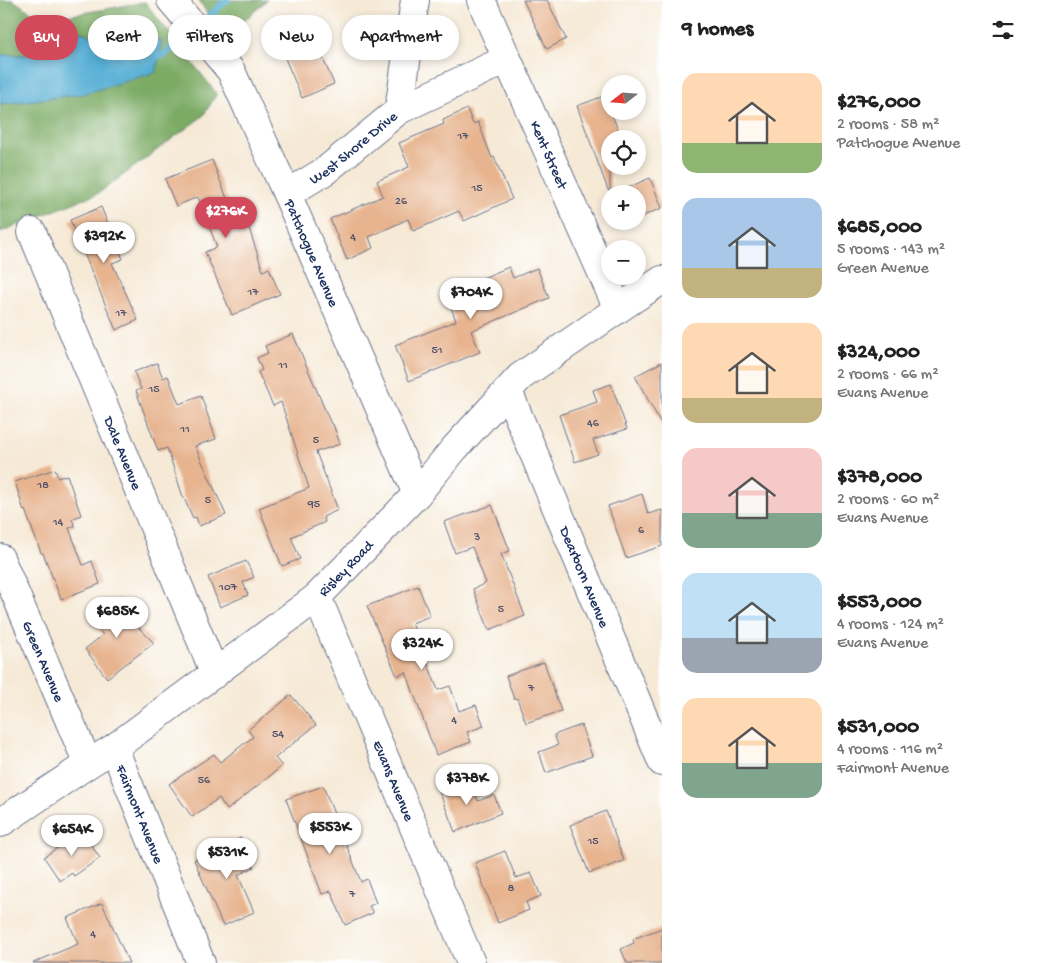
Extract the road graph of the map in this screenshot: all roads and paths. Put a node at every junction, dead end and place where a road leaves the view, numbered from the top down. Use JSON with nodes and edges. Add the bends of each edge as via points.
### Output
{"nodes":[{"id":1,"x":415,"y":0,"type":"edge"},
{"id":2,"x":481,"y":0,"type":"edge"},
{"id":3,"x":178,"y":8,"type":"edge"},
{"id":4,"x":507,"y":58,"type":"junction"},
{"id":5,"x":399,"y":110,"type":"junction"},
{"id":6,"x":287,"y":194,"type":"junction"},
{"id":7,"x":32,"y":232,"type":"dead end"},
{"id":8,"x":662,"y":280,"type":"edge"},
{"id":9,"x":618,"y":308,"type":"junction"},
{"id":10,"x":508,"y":391,"type":"junction"},
{"id":11,"x":416,"y":494,"type":"junction"},
{"id":12,"x":0,"y":558,"type":"edge"},
{"id":13,"x":317,"y":597,"type":"junction"},
{"id":14,"x":214,"y":674,"type":"junction"},
{"id":15,"x":114,"y":748,"type":"junction"},
{"id":16,"x":662,"y":762,"type":"edge"},
{"id":17,"x":88,"y":764,"type":"junction"},
{"id":18,"x":0,"y":823,"type":"edge"},
{"id":19,"x":201,"y":963,"type":"edge"},
{"id":20,"x":471,"y":963,"type":"edge"}],
"edges":[{"from":1,"to":5,"type":"street","name":"West Shore Drive"},
{"from":2,"to":4,"type":"street","name":"Kent Street"},
{"from":3,"to":6,"type":"street","name":"Patchogue Avenue","via":[[231,71]]},
{"from":4,"to":5,"type":"street"},
{"from":4,"to":9,"type":"street","name":"Kent Street"},
{"from":5,"to":6,"type":"street","name":"West Shore Drive","via":[[325,171]]},
{"from":6,"to":11,"type":"street","name":"Patchogue Avenue"},
{"from":7,"to":14,"type":"street","name":"Dale Avenue"},
{"from":8,"to":9,"type":"street","name":"Risley Road"},
{"from":9,"to":10,"type":"street","name":"Risley Road","via":[[520,377]]},
{"from":10,"to":11,"type":"street","name":"Risley Road"},
{"from":10,"to":16,"type":"street","name":"Dearborn Avenue"},
{"from":11,"to":13,"type":"street","name":"Risley Road"},
{"from":12,"to":17,"type":"street","name":"Green Avenue"},
{"from":13,"to":14,"type":"street","name":"Risley Road"},
{"from":13,"to":20,"type":"street","name":"Evans Avenue"},
{"from":14,"to":15,"type":"street","name":"Risley Road"},
{"from":15,"to":17,"type":"street","name":"Risley Road"},
{"from":15,"to":19,"type":"street","name":"Fairmont Avenue"},
{"from":17,"to":18,"type":"street","name":"Risley Road"}]}
